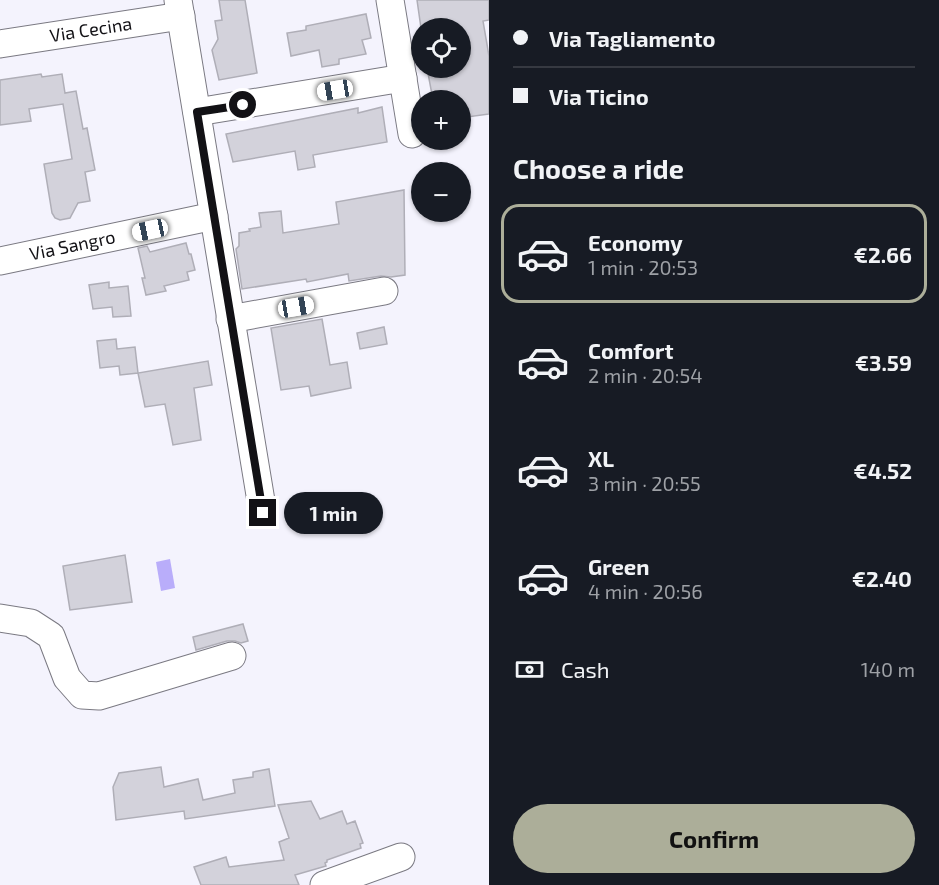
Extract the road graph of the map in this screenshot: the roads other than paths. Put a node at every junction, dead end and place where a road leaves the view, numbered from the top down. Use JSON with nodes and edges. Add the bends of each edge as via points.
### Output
{"nodes":[{"id":1,"x":390,"y":0,"type":"edge"},
{"id":2,"x":179,"y":8,"type":"edge"},
{"id":3,"x":0,"y":44,"type":"edge"},
{"id":4,"x":403,"y":78,"type":"junction"},
{"id":5,"x":197,"y":112,"type":"junction"},
{"id":6,"x":411,"y":128,"type":"edge"},
{"id":7,"x":214,"y":216,"type":"junction"},
{"id":8,"x":0,"y":261,"type":"edge"},
{"id":9,"x":384,"y":291,"type":"dead end"},
{"id":10,"x":230,"y":319,"type":"junction"},
{"id":11,"x":263,"y":513,"type":"dead end"},
{"id":12,"x":0,"y":618,"type":"edge"},
{"id":13,"x":232,"y":656,"type":"dead end"},
{"id":14,"x":401,"y":857,"type":"dead end"},
{"id":15,"x":324,"y":885,"type":"edge"}],
"edges":[{"from":1,"to":4,"type":"street"},
{"from":2,"to":3,"type":"street","name":"Via Cecina"},
{"from":2,"to":5,"type":"street"},
{"from":4,"to":5,"type":"street"},
{"from":4,"to":6,"type":"street"},
{"from":5,"to":7,"type":"street"},
{"from":7,"to":8,"type":"street","name":"Via Sangro"},
{"from":7,"to":10,"type":"street"},
{"from":9,"to":10,"type":"street"},
{"from":10,"to":11,"type":"street"},
{"from":12,"to":13,"type":"street","via":[[31,623],[51,636],[68,678],[82,694],[99,696]]},
{"from":14,"to":15,"type":"street"}]}
